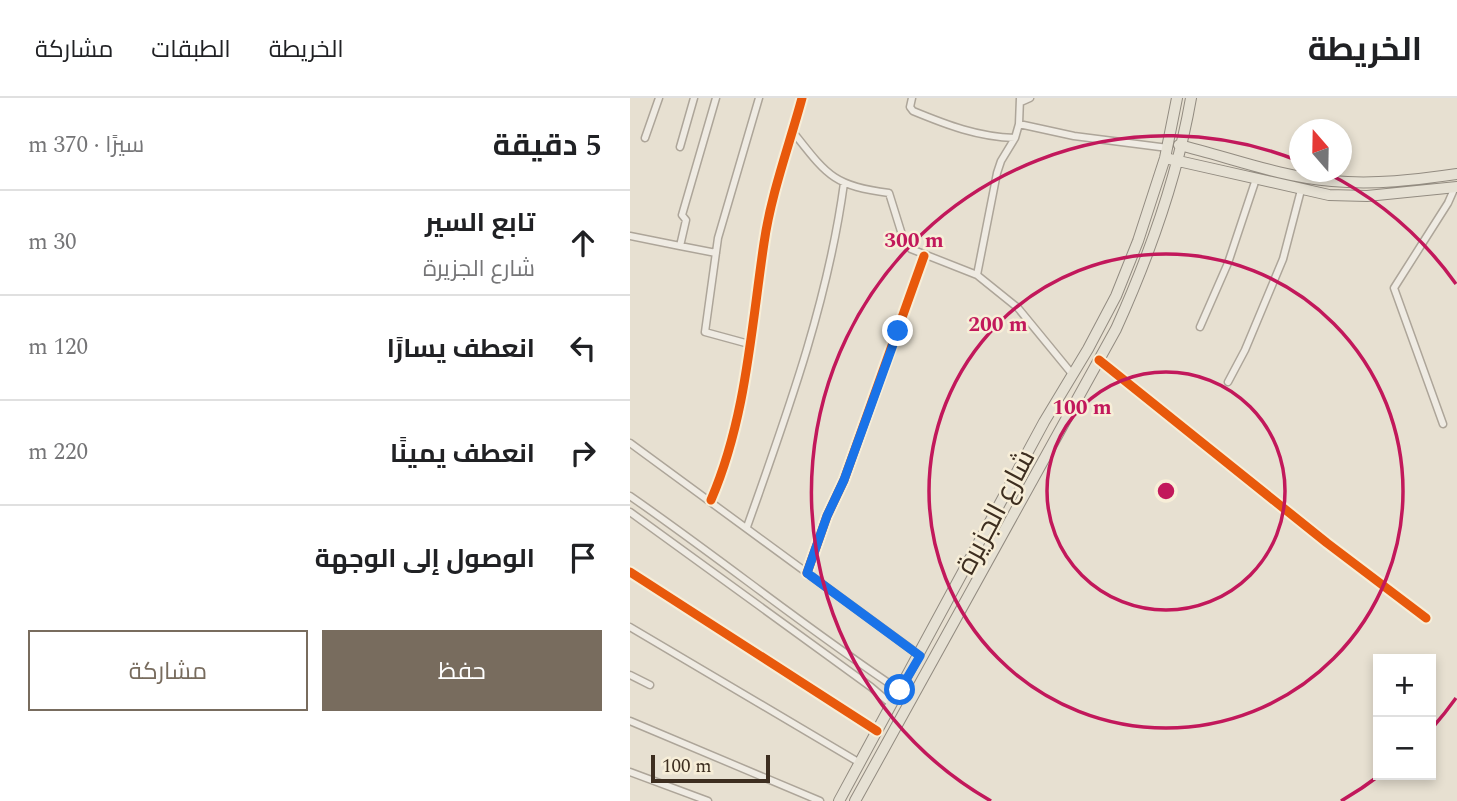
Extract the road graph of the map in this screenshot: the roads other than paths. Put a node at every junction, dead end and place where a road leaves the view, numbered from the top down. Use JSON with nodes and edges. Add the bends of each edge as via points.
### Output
{"nodes":[{"id":1,"x":659,"y":98,"type":"edge"},
{"id":2,"x":694,"y":98,"type":"edge"},
{"id":3,"x":716,"y":98,"type":"edge"},
{"id":4,"x":759,"y":98,"type":"edge"},
{"id":5,"x":802,"y":98,"type":"edge"},
{"id":6,"x":912,"y":98,"type":"edge"},
{"id":7,"x":1030,"y":98,"type":"edge"},
{"id":8,"x":1177,"y":98,"type":"edge"},
{"id":9,"x":1191,"y":98,"type":"edge"},
{"id":10,"x":1020,"y":100,"type":"edge"},
{"id":11,"x":1018,"y":124,"type":"junction"},
{"id":12,"x":793,"y":132,"type":"junction"},
{"id":13,"x":645,"y":138,"type":"dead end"},
{"id":14,"x":1015,"y":138,"type":"junction"},
{"id":15,"x":1183,"y":146,"type":"junction"},
{"id":16,"x":680,"y":147,"type":"dead end"},
{"id":17,"x":1167,"y":150,"type":"junction"},
{"id":18,"x":1179,"y":162,"type":"junction"},
{"id":19,"x":1457,"y":174,"type":"edge"},
{"id":20,"x":1256,"y":179,"type":"junction"},
{"id":21,"x":1415,"y":180,"type":"junction"},
{"id":22,"x":844,"y":183,"type":"junction"},
{"id":23,"x":1456,"y":187,"type":"edge"},
{"id":24,"x":1301,"y":190,"type":"junction"},
{"id":25,"x":1417,"y":192,"type":"junction"},
{"id":26,"x":630,"y":236,"type":"edge"},
{"id":27,"x":680,"y":246,"type":"junction"},
{"id":28,"x":716,"y":253,"type":"junction"},
{"id":29,"x":924,"y":256,"type":"junction"},
{"id":30,"x":977,"y":275,"type":"junction"},
{"id":31,"x":1200,"y":327,"type":"dead end"},
{"id":32,"x":749,"y":344,"type":"junction"},
{"id":33,"x":1099,"y":360,"type":"junction"},
{"id":34,"x":1073,"y":375,"type":"junction"},
{"id":35,"x":1228,"y":382,"type":"dead end"},
{"id":36,"x":1044,"y":422,"type":"junction"},
{"id":37,"x":1443,"y":424,"type":"dead end"},
{"id":38,"x":1061,"y":430,"type":"junction"},
{"id":39,"x":630,"y":443,"type":"edge"},
{"id":40,"x":630,"y":496,"type":"edge"},
{"id":41,"x":711,"y":500,"type":"junction"},
{"id":42,"x":630,"y":512,"type":"edge"},
{"id":43,"x":747,"y":527,"type":"junction"},
{"id":44,"x":630,"y":572,"type":"edge"},
{"id":45,"x":807,"y":573,"type":"junction"},
{"id":46,"x":1426,"y":618,"type":"dead end"},
{"id":47,"x":630,"y":627,"type":"edge"},
{"id":48,"x":920,"y":655,"type":"junction"},
{"id":49,"x":934,"y":655,"type":"junction"},
{"id":50,"x":927,"y":667,"type":"junction"},
{"id":51,"x":630,"y":676,"type":"edge"},
{"id":52,"x":650,"y":685,"type":"dead end"},
{"id":53,"x":900,"y":690,"type":"junction"},
{"id":54,"x":891,"y":705,"type":"junction"},
{"id":55,"x":630,"y":721,"type":"edge"},
{"id":56,"x":877,"y":731,"type":"junction"},
{"id":57,"x":860,"y":763,"type":"junction"},
{"id":58,"x":630,"y":772,"type":"edge"},
{"id":59,"x":708,"y":801,"type":"edge"},
{"id":60,"x":820,"y":801,"type":"edge"},
{"id":61,"x":839,"y":801,"type":"edge"},
{"id":62,"x":855,"y":801,"type":"edge"}],
"edges":[{"from":1,"to":13,"type":"street"},
{"from":2,"to":16,"type":"street"},
{"from":3,"to":27,"type":"street","via":[[682,215],[686,220]]},
{"from":4,"to":28,"type":"street"},
{"from":5,"to":12,"type":"street"},
{"from":6,"to":14,"type":"street","via":[[913,111],[942,123],[972,133]]},
{"from":7,"to":10,"type":"street"},
{"from":8,"to":17,"type":"main road","name":"شارع الجزيرة"},
{"from":9,"to":15,"type":"main road","name":"شارع الجزيرة"},
{"from":10,"to":11,"type":"street"},
{"from":11,"to":14,"type":"street"},
{"from":11,"to":17,"type":"street"},
{"from":12,"to":22,"type":"street","via":[[822,167]]},
{"from":12,"to":32,"type":"street","via":[[767,230]]},
{"from":14,"to":30,"type":"street","via":[[997,173]]},
{"from":15,"to":17,"type":"main road"},
{"from":15,"to":18,"type":"main road","name":"شارع الجزيرة"},
{"from":15,"to":21,"type":"main road","via":[[1330,181]]},
{"from":17,"to":18,"type":"main road"},
{"from":17,"to":34,"type":"main road","name":"شارع الجزيرة","via":[[1128,269]]},
{"from":18,"to":20,"type":"main road"},
{"from":18,"to":33,"type":"main road","name":"شارع الجزيرة","via":[[1145,263]]},
{"from":19,"to":21,"type":"main road"},
{"from":20,"to":24,"type":"main road"},
{"from":20,"to":31,"type":"street","via":[[1228,263]]},
{"from":21,"to":25,"type":"main road"},
{"from":22,"to":29,"type":"street","via":[[889,193],[904,241]]},
{"from":22,"to":43,"type":"street","via":[[818,315]]},
{"from":23,"to":25,"type":"main road"},
{"from":23,"to":37,"type":"street","via":[[1394,290]]},
{"from":24,"to":25,"type":"main road","via":[[1367,196]]},
{"from":24,"to":35,"type":"street","via":[[1283,259]]},
{"from":26,"to":27,"type":"street"},
{"from":27,"to":28,"type":"street"},
{"from":28,"to":32,"type":"street","via":[[706,334]]},
{"from":29,"to":30,"type":"street"},
{"from":29,"to":45,"type":"street"},
{"from":30,"to":34,"type":"street","via":[[1018,308]]},
{"from":32,"to":41,"type":"street","via":[[741,402]]},
{"from":33,"to":38,"type":"main road","name":"شارع الجزيرة"},
{"from":33,"to":46,"type":"street"},
{"from":34,"to":36,"type":"main road","name":"شارع الجزيرة"},
{"from":36,"to":38,"type":"main road"},
{"from":36,"to":48,"type":"main road","name":"شارع الجزيرة"},
{"from":38,"to":49,"type":"main road","name":"شارع الجزيرة"},
{"from":39,"to":41,"type":"street"},
{"from":40,"to":53,"type":"street"},
{"from":41,"to":43,"type":"street"},
{"from":42,"to":54,"type":"street"},
{"from":43,"to":45,"type":"street"},
{"from":44,"to":56,"type":"street"},
{"from":45,"to":48,"type":"street"},
{"from":47,"to":57,"type":"street"},
{"from":48,"to":49,"type":"main road"},
{"from":48,"to":50,"type":"main road"},
{"from":48,"to":53,"type":"main road","name":"شارع الجزيرة"},
{"from":49,"to":50,"type":"main road","name":"شارع الجزيرة"},
{"from":50,"to":62,"type":"main road","name":"شارع الجزيرة"},
{"from":51,"to":52,"type":"street"},
{"from":53,"to":54,"type":"main road","name":"شارع الجزيرة"},
{"from":54,"to":56,"type":"main road","name":"شارع الجزيرة"},
{"from":55,"to":60,"type":"street"},
{"from":56,"to":57,"type":"main road","name":"شارع الجزيرة"},
{"from":57,"to":61,"type":"main road","name":"شارع الجزيرة"},
{"from":58,"to":59,"type":"street"}]}
